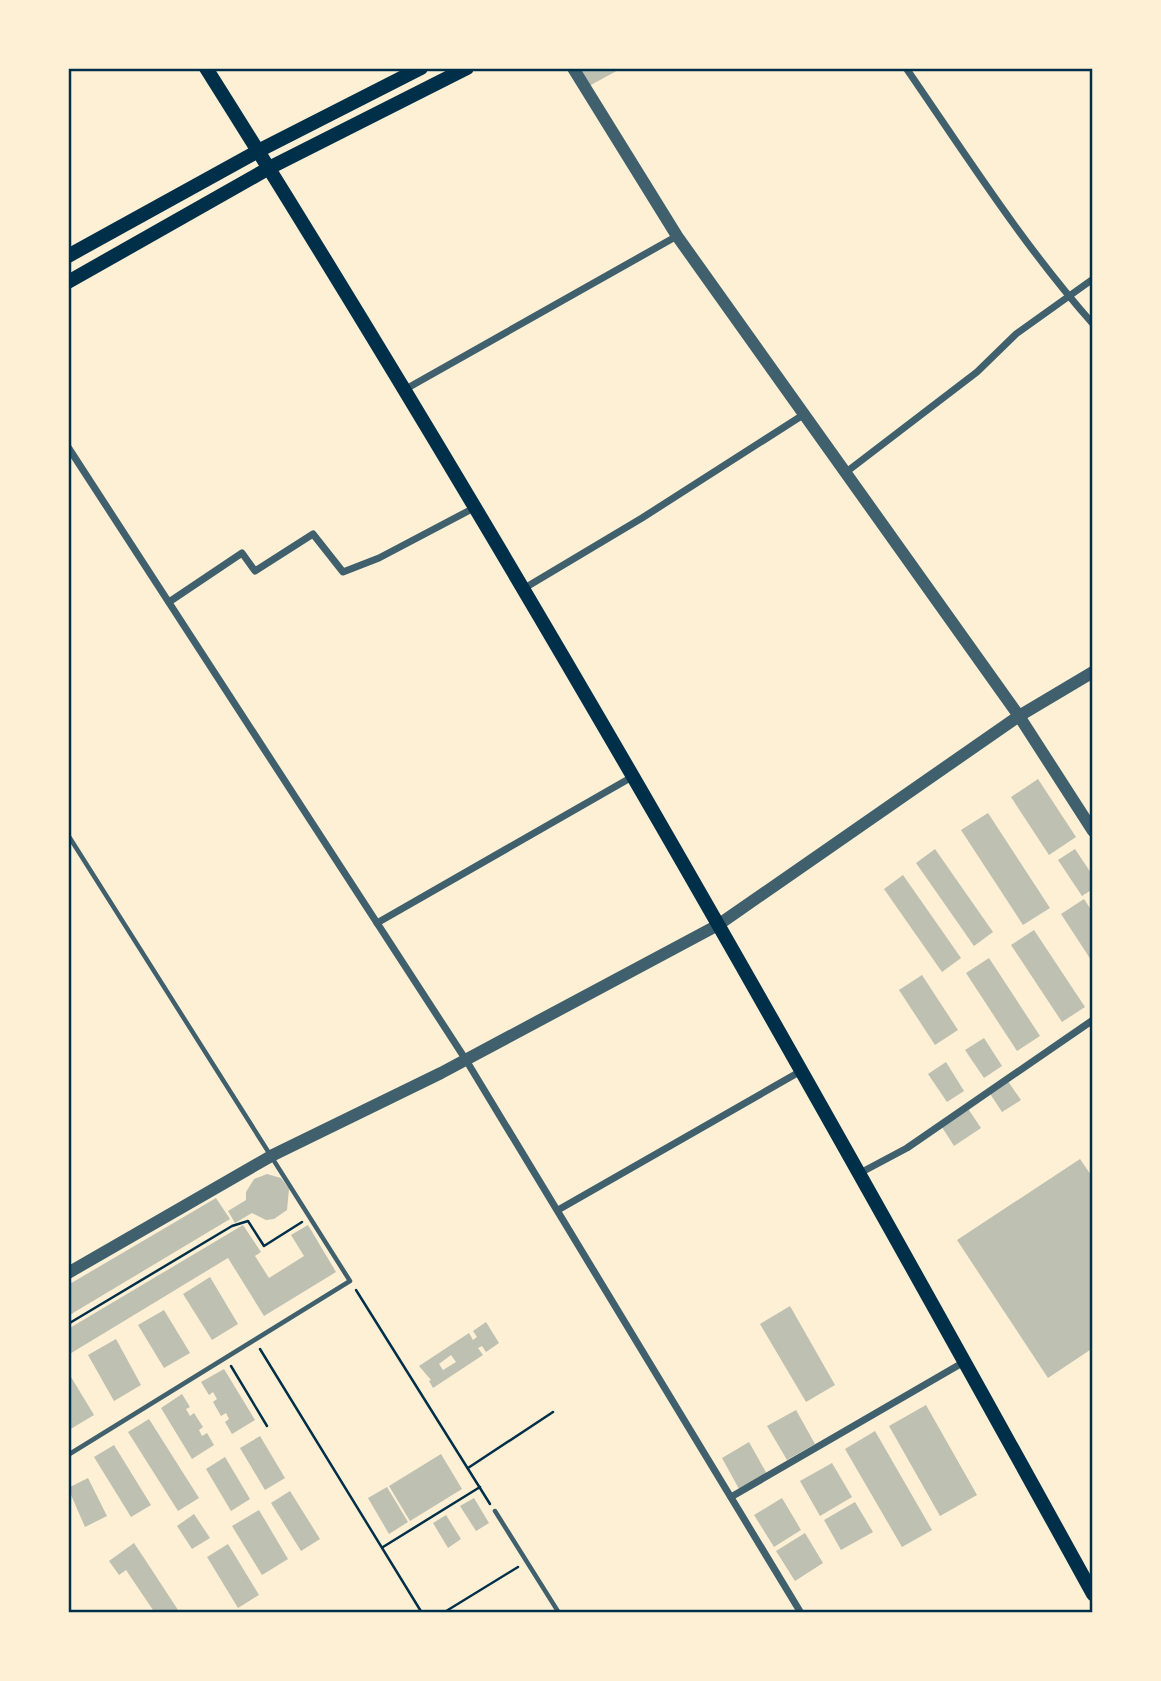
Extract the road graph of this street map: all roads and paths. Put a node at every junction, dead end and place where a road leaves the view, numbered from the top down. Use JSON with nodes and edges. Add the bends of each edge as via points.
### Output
{"nodes":[{"id":1,"x":206,"y":68,"type":"edge"},
{"id":2,"x":421,"y":68,"type":"edge"},
{"id":3,"x":467,"y":68,"type":"edge"},
{"id":4,"x":573,"y":68,"type":"edge"},
{"id":5,"x":906,"y":68,"type":"edge"},
{"id":6,"x":260,"y":150,"type":"junction"},
{"id":7,"x":271,"y":167,"type":"junction"},
{"id":8,"x":677,"y":236,"type":"junction"},
{"id":9,"x":68,"y":256,"type":"edge"},
{"id":10,"x":1093,"y":279,"type":"edge"},
{"id":11,"x":68,"y":282,"type":"edge"},
{"id":12,"x":1067,"y":295,"type":"junction"},
{"id":13,"x":1093,"y":324,"type":"edge"},
{"id":14,"x":404,"y":390,"type":"junction"},
{"id":15,"x":803,"y":415,"type":"junction"},
{"id":16,"x":68,"y":447,"type":"edge"},
{"id":17,"x":845,"y":473,"type":"junction"},
{"id":18,"x":474,"y":508,"type":"junction"},
{"id":19,"x":523,"y":589,"type":"junction"},
{"id":20,"x":169,"y":602,"type":"junction"},
{"id":21,"x":1093,"y":672,"type":"edge"},
{"id":22,"x":1019,"y":716,"type":"junction"},
{"id":23,"x":632,"y":776,"type":"junction"},
{"id":24,"x":1093,"y":831,"type":"edge"},
{"id":25,"x":68,"y":835,"type":"edge"},
{"id":26,"x":377,"y":923,"type":"junction"},
{"id":27,"x":718,"y":925,"type":"junction"},
{"id":28,"x":1093,"y":1020,"type":"edge"},
{"id":29,"x":466,"y":1060,"type":"junction"},
{"id":30,"x":801,"y":1071,"type":"junction"},
{"id":31,"x":273,"y":1155,"type":"junction"},
{"id":32,"x":859,"y":1173,"type":"junction"},
{"id":33,"x":558,"y":1210,"type":"junction"},
{"id":34,"x":311,"y":1217,"type":"junction"},
{"id":35,"x":68,"y":1273,"type":"edge"},
{"id":36,"x":350,"y":1281,"type":"junction"},
{"id":37,"x":68,"y":1324,"type":"edge"},
{"id":38,"x":254,"y":1340,"type":"junction"},
{"id":39,"x":226,"y":1358,"type":"junction"},
{"id":40,"x":965,"y":1362,"type":"junction"},
{"id":41,"x":553,"y":1412,"type":"dead end"},
{"id":42,"x":267,"y":1426,"type":"dead end"},
{"id":43,"x":68,"y":1455,"type":"edge"},
{"id":44,"x":468,"y":1469,"type":"junction"},
{"id":45,"x":480,"y":1487,"type":"junction"},
{"id":46,"x":731,"y":1497,"type":"junction"},
{"id":47,"x":495,"y":1511,"type":"joint"},
{"id":48,"x":383,"y":1546,"type":"junction"},
{"id":49,"x":527,"y":1562,"type":"junction"},
{"id":50,"x":1093,"y":1594,"type":"edge"},
{"id":51,"x":422,"y":1613,"type":"edge"},
{"id":52,"x":443,"y":1613,"type":"edge"},
{"id":53,"x":559,"y":1613,"type":"edge"},
{"id":54,"x":801,"y":1613,"type":"edge"}],
"edges":[{"from":1,"to":6,"type":"main road"},
{"from":2,"to":6,"type":"main road"},
{"from":3,"to":7,"type":"main road"},
{"from":4,"to":8,"type":"street"},
{"from":5,"to":12,"type":"street"},
{"from":6,"to":7,"type":"main road"},
{"from":6,"to":9,"type":"main road"},
{"from":7,"to":11,"type":"main road"},
{"from":7,"to":14,"type":"main road"},
{"from":8,"to":14,"type":"street"},
{"from":8,"to":15,"type":"street"},
{"from":10,"to":12,"type":"street"},
{"from":12,"to":13,"type":"street"},
{"from":12,"to":17,"type":"street","via":[[1016,334],[977,372]]},
{"from":14,"to":18,"type":"main road"},
{"from":15,"to":17,"type":"street"},
{"from":15,"to":19,"type":"street"},
{"from":16,"to":20,"type":"street"},
{"from":17,"to":22,"type":"street"},
{"from":18,"to":19,"type":"main road"},
{"from":18,"to":20,"type":"street","via":[[343,572],[313,534],[255,570],[242,553]]},
{"from":19,"to":23,"type":"main road"},
{"from":20,"to":26,"type":"street"},
{"from":21,"to":22,"type":"street"},
{"from":22,"to":24,"type":"street"},
{"from":22,"to":27,"type":"street"},
{"from":23,"to":26,"type":"street"},
{"from":23,"to":27,"type":"main road"},
{"from":25,"to":31,"type":"lane"},
{"from":26,"to":29,"type":"street"},
{"from":27,"to":29,"type":"street"},
{"from":27,"to":30,"type":"main road"},
{"from":28,"to":32,"type":"street","via":[[907,1148]]},
{"from":29,"to":31,"type":"street"},
{"from":29,"to":33,"type":"street"},
{"from":30,"to":32,"type":"main road"},
{"from":30,"to":33,"type":"street"},
{"from":31,"to":34,"type":"lane"},
{"from":31,"to":35,"type":"street"},
{"from":32,"to":40,"type":"main road"},
{"from":33,"to":46,"type":"street"},
{"from":34,"to":36,"type":"lane"},
{"from":34,"to":37,"type":"path","via":[[264,1246],[248,1221],[232,1226]]},
{"from":36,"to":38,"type":"lane"},
{"from":36,"to":44,"type":"path"},
{"from":38,"to":39,"type":"lane"},
{"from":38,"to":48,"type":"path"},
{"from":39,"to":42,"type":"path"},
{"from":39,"to":43,"type":"lane"},
{"from":40,"to":46,"type":"street"},
{"from":40,"to":50,"type":"main road"},
{"from":41,"to":44,"type":"path"},
{"from":44,"to":45,"type":"path"},
{"from":45,"to":47,"type":"path"},
{"from":45,"to":48,"type":"path"},
{"from":46,"to":54,"type":"street"},
{"from":47,"to":49,"type":"lane"},
{"from":48,"to":51,"type":"path"},
{"from":49,"to":52,"type":"path"},
{"from":49,"to":53,"type":"lane"}]}
